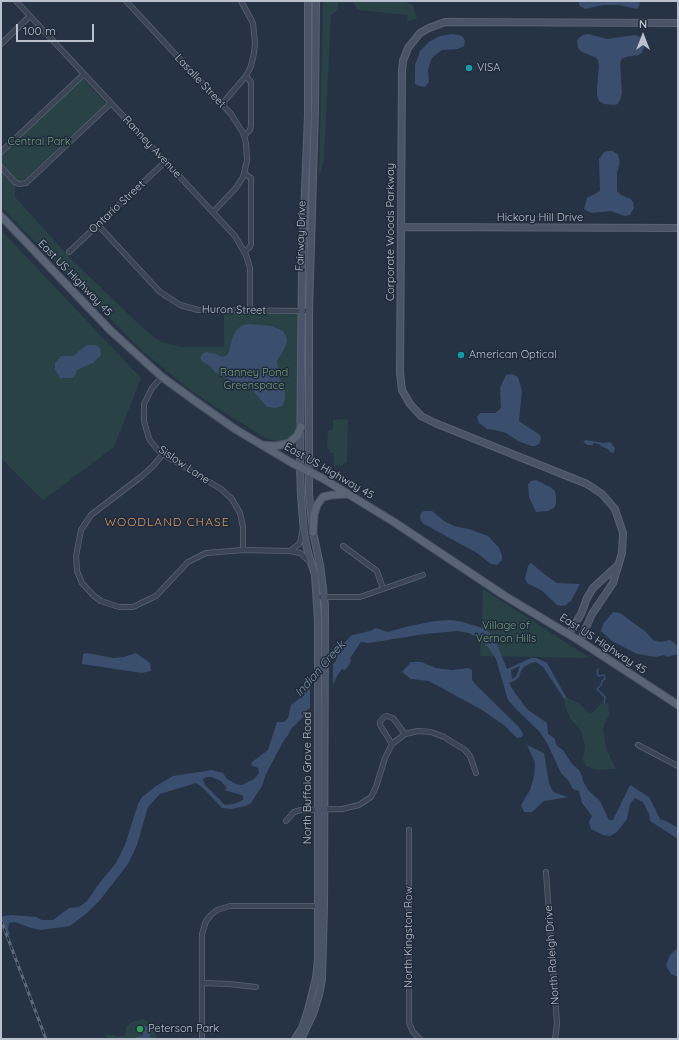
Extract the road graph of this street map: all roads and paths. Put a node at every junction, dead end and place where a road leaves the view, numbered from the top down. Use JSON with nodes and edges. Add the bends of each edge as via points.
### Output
{"nodes":[{"id":1,"x":16,"y":1,"type":"edge"},
{"id":2,"x":126,"y":1,"type":"edge"},
{"id":3,"x":241,"y":1,"type":"edge"},
{"id":4,"x":308,"y":1,"type":"edge"},
{"id":5,"x":316,"y":1,"type":"edge"},
{"id":6,"x":30,"y":16,"type":"junction"},
{"id":7,"x":678,"y":23,"type":"edge"},
{"id":8,"x":1,"y":44,"type":"edge"},
{"id":9,"x":84,"y":74,"type":"junction"},
{"id":10,"x":246,"y":76,"type":"junction"},
{"id":11,"x":111,"y":103,"type":"junction"},
{"id":12,"x":222,"y":104,"type":"junction"},
{"id":13,"x":244,"y":136,"type":"junction"},
{"id":14,"x":1,"y":152,"type":"edge"},
{"id":15,"x":166,"y":161,"type":"junction"},
{"id":16,"x":1,"y":167,"type":"edge"},
{"id":17,"x":244,"y":173,"type":"junction"},
{"id":18,"x":213,"y":212,"type":"junction"},
{"id":19,"x":1,"y":216,"type":"edge"},
{"id":20,"x":98,"y":225,"type":"junction"},
{"id":21,"x":401,"y":227,"type":"junction"},
{"id":22,"x":678,"y":228,"type":"edge"},
{"id":23,"x":69,"y":252,"type":"dead end"},
{"id":24,"x":244,"y":252,"type":"junction"},
{"id":25,"x":250,"y":311,"type":"junction"},
{"id":26,"x":302,"y":311,"type":"junction"},
{"id":27,"x":309,"y":311,"type":"junction"},
{"id":28,"x":162,"y":377,"type":"junction"},
{"id":29,"x":301,"y":427,"type":"junction"},
{"id":30,"x":261,"y":445,"type":"junction"},
{"id":31,"x":163,"y":454,"type":"junction"},
{"id":32,"x":300,"y":467,"type":"junction"},
{"id":33,"x":309,"y":472,"type":"junction"},
{"id":34,"x":348,"y":494,"type":"junction"},
{"id":35,"x":302,"y":505,"type":"junction"},
{"id":36,"x":313,"y":532,"type":"junction"},
{"id":37,"x":343,"y":546,"type":"dead end"},
{"id":38,"x":244,"y":550,"type":"junction"},
{"id":39,"x":290,"y":551,"type":"junction"},
{"id":40,"x":619,"y":564,"type":"junction"},
{"id":41,"x":314,"y":566,"type":"junction"},
{"id":42,"x":423,"y":575,"type":"dead end"},
{"id":43,"x":383,"y":589,"type":"junction"},
{"id":44,"x":317,"y":597,"type":"junction"},
{"id":45,"x":325,"y":598,"type":"junction"},
{"id":46,"x":569,"y":634,"type":"junction"},
{"id":47,"x":580,"y":641,"type":"junction"},
{"id":48,"x":322,"y":667,"type":"junction"},
{"id":49,"x":678,"y":705,"type":"edge"},
{"id":50,"x":405,"y":734,"type":"junction"},
{"id":51,"x":392,"y":744,"type":"junction"},
{"id":52,"x":638,"y":745,"type":"dead end"},
{"id":53,"x":678,"y":766,"type":"edge"},
{"id":54,"x":476,"y":773,"type":"dead end"},
{"id":55,"x":321,"y":809,"type":"junction"},
{"id":56,"x":286,"y":821,"type":"dead end"},
{"id":57,"x":409,"y":830,"type":"dead end"},
{"id":58,"x":546,"y":872,"type":"dead end"},
{"id":59,"x":321,"y":906,"type":"junction"},
{"id":60,"x":202,"y":983,"type":"junction"},
{"id":61,"x":256,"y":987,"type":"dead end"},
{"id":62,"x":416,"y":1038,"type":"edge"},
{"id":63,"x":202,"y":1039,"type":"edge"},
{"id":64,"x":295,"y":1039,"type":"edge"},
{"id":65,"x":301,"y":1039,"type":"edge"},
{"id":66,"x":555,"y":1039,"type":"edge"}],
"edges":[{"from":1,"to":6,"type":"street","name":"Ranney Avenue"},
{"from":2,"to":12,"type":"street","name":"Lasalle Street"},
{"from":3,"to":10,"type":"street","via":[[251,18],[255,32],[254,53]]},
{"from":4,"to":26,"type":"main road","name":"Fairway Drive","via":[[308,116]]},
{"from":5,"to":27,"type":"main road","name":"Fairway Drive"},
{"from":6,"to":8,"type":"street"},
{"from":6,"to":9,"type":"street","name":"Ranney Avenue"},
{"from":7,"to":21,"type":"main road","name":"Corporate Woods Parkway","via":[[450,21],[420,33],[408,48],[402,71]]},
{"from":9,"to":11,"type":"street","name":"Ranney Avenue"},
{"from":9,"to":14,"type":"street"},
{"from":10,"to":12,"type":"street"},
{"from":10,"to":13,"type":"street","via":[[251,82],[251,126]]},
{"from":11,"to":15,"type":"street","name":"Ranney Avenue"},
{"from":11,"to":16,"type":"street","via":[[26,182],[19,184]]},
{"from":12,"to":13,"type":"street","name":"Lasalle Street","via":[[237,121]]},
{"from":13,"to":17,"type":"street","name":"Lasalle Street","via":[[247,161]]},
{"from":15,"to":18,"type":"street","name":"Ranney Avenue"},
{"from":15,"to":20,"type":"street","name":"Ontario Street"},
{"from":17,"to":18,"type":"street","name":"Lasalle Street","via":[[236,188]]},
{"from":17,"to":24,"type":"street","name":"Lasalle Street","via":[[251,178],[251,244]]},
{"from":18,"to":24,"type":"street","name":"Ranney Avenue","via":[[235,236]]},
{"from":19,"to":28,"type":"main road","name":"East US Highway 45","via":[[111,331]]},
{"from":20,"to":23,"type":"street","name":"Ontario Street"},
{"from":20,"to":25,"type":"street","name":"Huron Street","via":[[160,292],[180,305],[198,310]]},
{"from":21,"to":22,"type":"main road","name":"Hickory Hill Drive"},
{"from":21,"to":40,"type":"main road","name":"Corporate Woods Parkway","via":[[400,374],[402,390],[410,404],[421,416],[435,423],[596,489],[615,509],[621,526],[623,541]]},
{"from":24,"to":25,"type":"street","name":"Ranney Avenue","via":[[250,268]]},
{"from":25,"to":26,"type":"street","name":"Huron Street"},
{"from":26,"to":27,"type":"street","name":"Huron Street"},
{"from":26,"to":29,"type":"main road","name":"Fairway Drive"},
{"from":27,"to":33,"type":"main road","name":"Fairway Drive"},
{"from":28,"to":30,"type":"main road","name":"East US Highway 45"},
{"from":28,"to":31,"type":"street","name":"Sislow Lane","via":[[148,395],[143,413],[150,439]]},
{"from":29,"to":30,"type":"main road","via":[[297,436],[289,443],[276,446]]},
{"from":29,"to":32,"type":"main road","name":"Fairway Drive"},
{"from":30,"to":32,"type":"main road","name":"East US Highway 45"},
{"from":31,"to":38,"type":"street","name":"Sislow Lane","via":[[221,489],[232,499],[240,513]]},
{"from":31,"to":38,"type":"street","via":[[142,476],[91,515],[81,530],[76,556],[77,571],[82,583],[101,601],[119,607],[133,607],[156,596],[188,562],[206,553]]},
{"from":32,"to":33,"type":"main road","name":"East US Highway 45"},
{"from":32,"to":35,"type":"main road","name":"North Buffalo Grove Road"},
{"from":33,"to":34,"type":"main road","name":"East US Highway 45"},
{"from":33,"to":36,"type":"main road","name":"North Buffalo Grove Road"},
{"from":34,"to":36,"type":"main road","via":[[323,497],[314,515]]},
{"from":34,"to":46,"type":"main road","name":"East US Highway 45","via":[[505,596]]},
{"from":35,"to":39,"type":"street","via":[[299,513],[302,539]]},
{"from":35,"to":41,"type":"main road","name":"North Buffalo Grove Road","via":[[304,533]]},
{"from":36,"to":45,"type":"main road","name":"North Buffalo Grove Road"},
{"from":37,"to":43,"type":"street","via":[[377,571]]},
{"from":38,"to":39,"type":"street"},
{"from":39,"to":41,"type":"street","via":[[300,553]]},
{"from":40,"to":46,"type":"main road","via":[[593,588]]},
{"from":40,"to":47,"type":"main road","name":"Corporate Woods Parkway","via":[[613,584],[592,614]]},
{"from":41,"to":44,"type":"main road","name":"North Buffalo Grove Road"},
{"from":42,"to":43,"type":"street"},
{"from":43,"to":45,"type":"street","via":[[354,598]]},
{"from":44,"to":45,"type":"street"},
{"from":44,"to":48,"type":"main road","name":"North Buffalo Grove Road"},
{"from":45,"to":48,"type":"main road","name":"North Buffalo Grove Road"},
{"from":46,"to":47,"type":"main road","name":"East US Highway 45"},
{"from":47,"to":49,"type":"main road","name":"East US Highway 45"},
{"from":48,"to":55,"type":"main road","name":"North Buffalo Grove Road"},
{"from":50,"to":51,"type":"street"},
{"from":50,"to":51,"type":"street","via":[[393,718],[386,716],[381,719],[380,725]]},
{"from":50,"to":54,"type":"street","via":[[418,731],[444,737],[465,750]]},
{"from":51,"to":55,"type":"street","via":[[371,797],[359,805],[342,809]]},
{"from":52,"to":53,"type":"street"},
{"from":55,"to":56,"type":"street","via":[[294,812]]},
{"from":55,"to":59,"type":"main road","name":"North Buffalo Grove Road"},
{"from":57,"to":62,"type":"street","name":"North Kingston Row","via":[[410,1023]]},
{"from":58,"to":66,"type":"street","name":"North Raleigh Drive","via":[[557,1024]]},
{"from":59,"to":60,"type":"street","via":[[230,906],[217,910],[206,921],[203,929]]},
{"from":59,"to":64,"type":"main road","name":"North Buffalo Grove Road","via":[[316,978],[302,1028]]},
{"from":59,"to":65,"type":"main road","name":"North Buffalo Grove Road","via":[[322,979],[313,1014]]},
{"from":60,"to":61,"type":"street"},
{"from":60,"to":63,"type":"street"}]}
